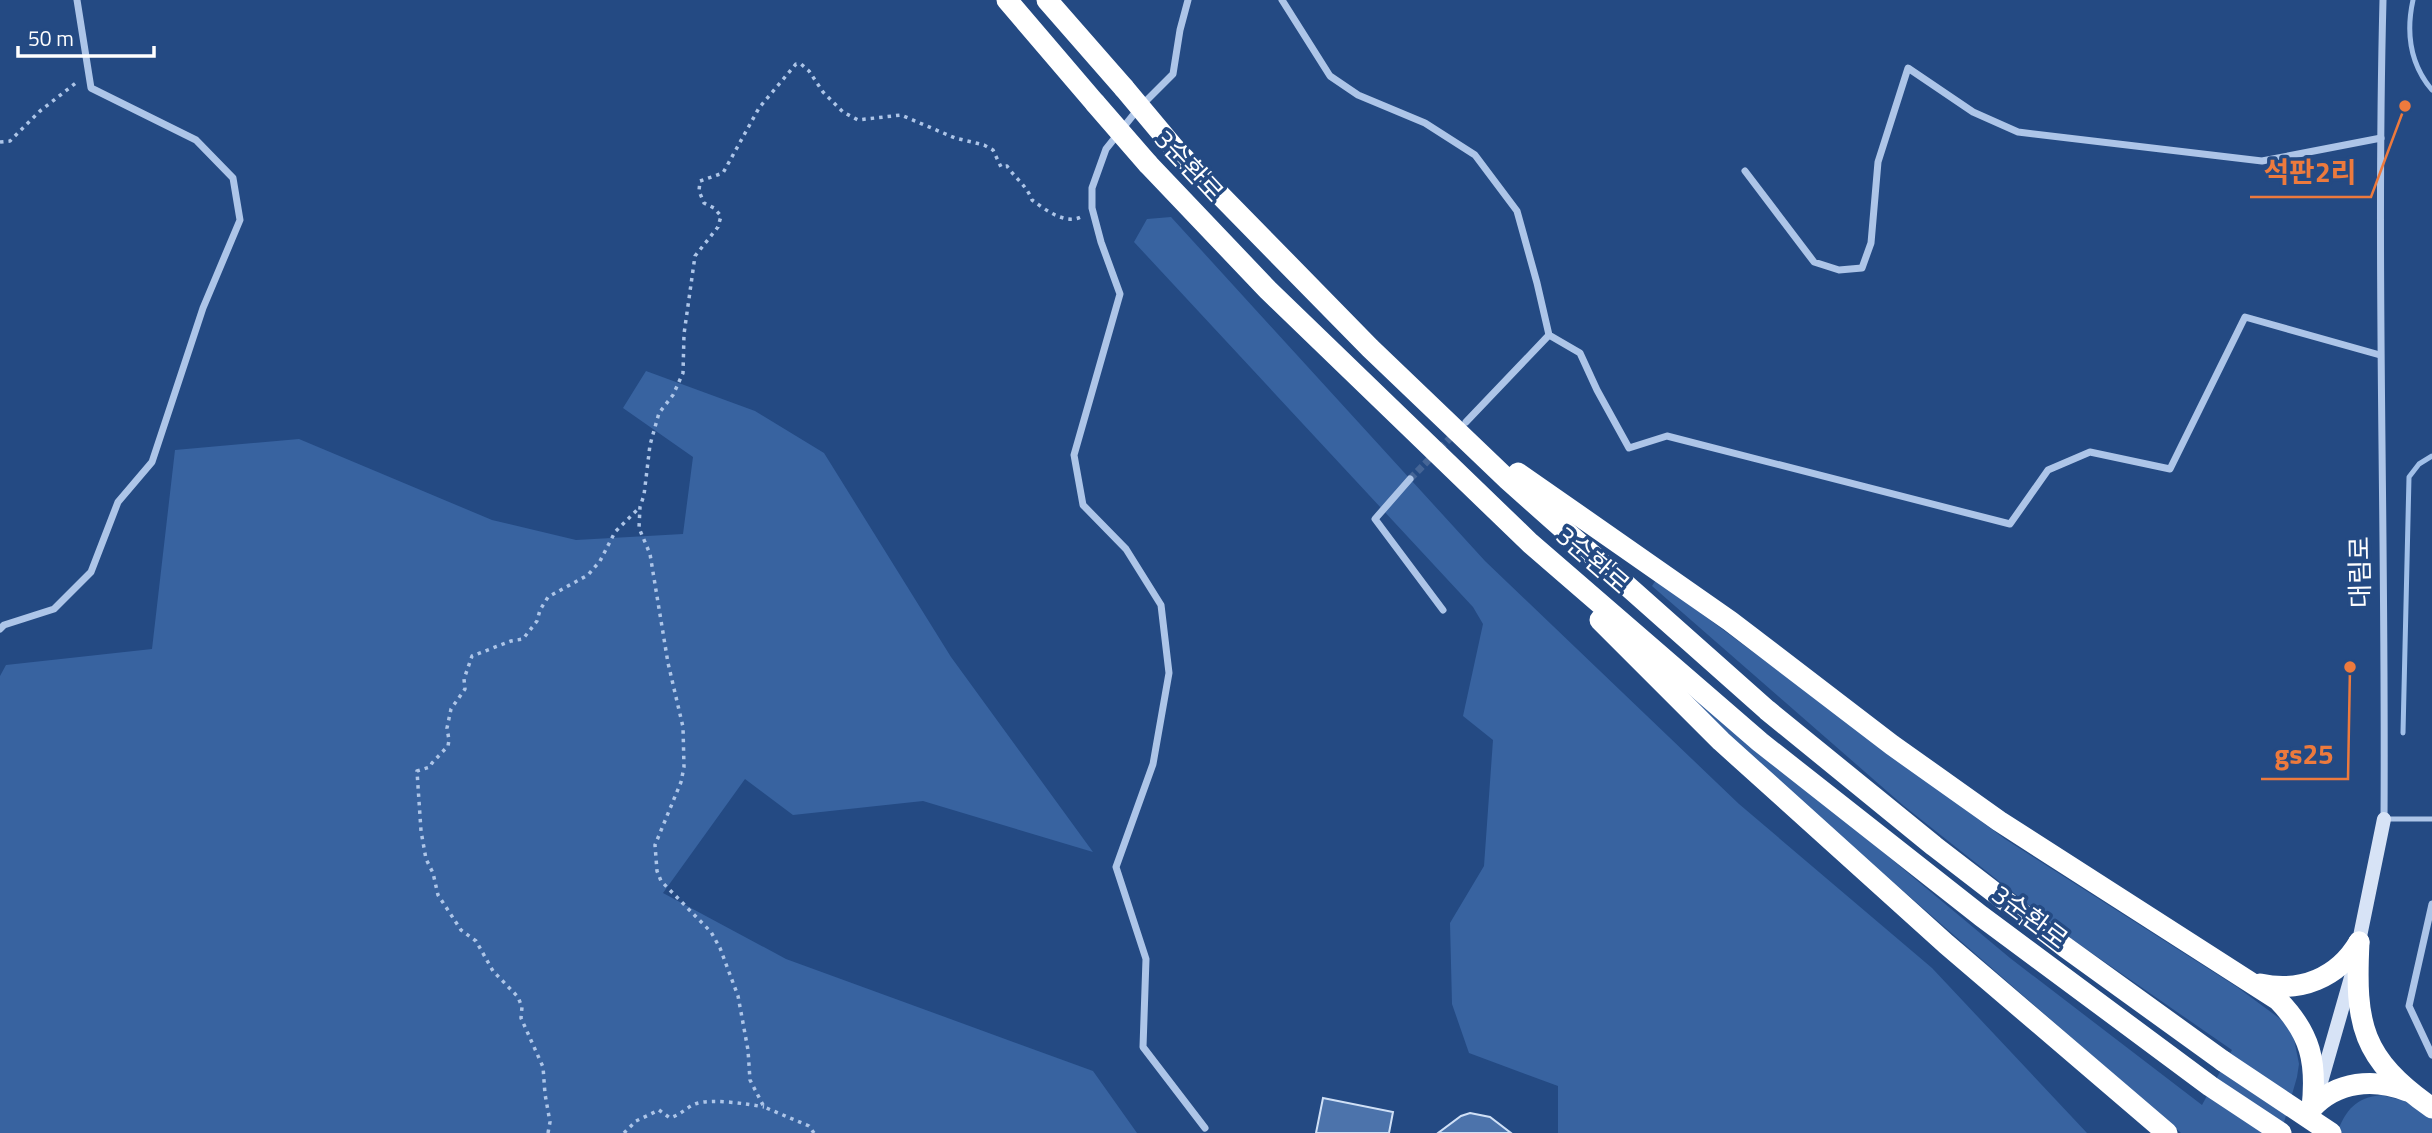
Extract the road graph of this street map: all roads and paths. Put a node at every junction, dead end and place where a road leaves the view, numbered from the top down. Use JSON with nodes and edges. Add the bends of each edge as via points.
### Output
{"nodes":[{"id":1,"x":77,"y":0,"type":"edge"},
{"id":2,"x":1007,"y":0,"type":"edge"},
{"id":3,"x":1047,"y":0,"type":"edge"},
{"id":4,"x":1188,"y":0,"type":"edge"},
{"id":5,"x":1282,"y":0,"type":"edge"},
{"id":6,"x":2383,"y":0,"type":"edge"},
{"id":7,"x":89,"y":73,"type":"junction"},
{"id":8,"x":2381,"y":138,"type":"junction"},
{"id":9,"x":0,"y":142,"type":"edge"},
{"id":10,"x":1745,"y":171,"type":"dead end"},
{"id":11,"x":1092,"y":208,"type":"junction"},
{"id":12,"x":1549,"y":335,"type":"junction"},
{"id":13,"x":1333,"y":353,"type":"junction"},
{"id":14,"x":2380,"y":355,"type":"junction"},
{"id":15,"x":1457,"y":423,"type":"junction"},
{"id":16,"x":1410,"y":479,"type":"tunnel mouth"},
{"id":17,"x":639,"y":508,"type":"junction"},
{"id":18,"x":1443,"y":610,"type":"dead end"},
{"id":19,"x":0,"y":629,"type":"edge"},
{"id":20,"x":2384,"y":819,"type":"junction"},
{"id":21,"x":2432,"y":819,"type":"edge"},
{"id":22,"x":2432,"y":904,"type":"edge"},
{"id":23,"x":2359,"y":942,"type":"junction"},
{"id":24,"x":2250,"y":981,"type":"junction"},
{"id":25,"x":2432,"y":1055,"type":"edge"},
{"id":26,"x":2407,"y":1091,"type":"junction"},
{"id":27,"x":764,"y":1107,"type":"junction"},
{"id":28,"x":2312,"y":1108,"type":"junction"},
{"id":29,"x":2432,"y":1108,"type":"edge"},
{"id":30,"x":1205,"y":1128,"type":"dead end"},
{"id":31,"x":548,"y":1133,"type":"edge"},
{"id":32,"x":624,"y":1133,"type":"edge"},
{"id":33,"x":814,"y":1133,"type":"edge"},
{"id":34,"x":2167,"y":1133,"type":"edge"},
{"id":35,"x":2281,"y":1133,"type":"edge"},
{"id":36,"x":2304,"y":1133,"type":"edge"},
{"id":37,"x":2331,"y":1133,"type":"edge"}],
"edges":[{"from":1,"to":7,"type":"street"},
{"from":2,"to":13,"type":"highway","name":"3순환로","bridge":true,"via":[[1147,164]]},
{"from":3,"to":15,"type":"highway","name":"3순환로","bridge":true,"via":[[1175,149],[1370,348]]},
{"from":4,"to":11,"type":"street","via":[[1173,74],[1107,149],[1092,188]]},
{"from":5,"to":12,"type":"street","via":[[1330,76],[1358,95],[1425,123],[1475,155],[1517,212]]},
{"from":6,"to":8,"type":"street","name":"대림로"},
{"from":7,"to":9,"type":"path","via":[[10,141]]},
{"from":7,"to":19,"type":"street","via":[[91,88],[197,140],[233,178],[240,220],[203,308],[152,462],[118,502],[91,572],[54,609]]},
{"from":8,"to":10,"type":"street","via":[[2262,161],[2018,132],[1973,112],[1908,68],[1878,162],[1871,243],[1862,268],[1839,270],[1814,262]]},
{"from":8,"to":14,"type":"street","name":"대림로"},
{"from":11,"to":17,"type":"path","via":[[1075,220],[1046,209],[1032,200],[1028,189],[1007,166],[1001,167],[993,150],[984,145],[901,115],[858,120],[843,112],[802,64],[796,64],[759,108],[723,173],[700,181],[704,203],[721,216],[695,256],[683,373],[659,413]]},
{"from":11,"to":30,"type":"street","via":[[1120,294],[1074,455],[1083,505],[1126,548],[1161,604],[1169,673],[1153,764],[1116,867],[1146,959],[1143,1047]]},
{"from":12,"to":14,"type":"street","via":[[1580,353],[1629,449],[1667,436],[2010,524],[2048,470],[2090,452],[2170,468],[2245,317]]},
{"from":12,"to":15,"type":"street"},
{"from":13,"to":34,"type":"highway","via":[[1721,741],[1946,944]]},
{"from":13,"to":35,"type":"highway","name":"3순환로","via":[[1530,542],[1760,742],[1981,916],[2210,1086]]},
{"from":14,"to":20,"type":"street","name":"대림로"},
{"from":15,"to":24,"type":"highway","via":[[1999,821]]},
{"from":15,"to":37,"type":"highway","name":"3순환로","bridge":true,"via":[[1508,480],[1767,710],[1934,846],[2223,1061]]},
{"from":16,"to":18,"type":"street","via":[[1375,519]]},
{"from":17,"to":27,"type":"path","via":[[639,528],[650,554],[683,740],[681,782],[655,845],[657,871],[720,948],[738,996],[750,1080]]},
{"from":17,"to":31,"type":"path","via":[[615,532],[588,575],[548,597],[523,639],[472,656],[465,689],[451,709],[448,746],[430,767],[417,771],[421,831],[438,895],[461,930],[476,941],[493,971],[518,997],[521,1018],[543,1067]]},
{"from":20,"to":21,"type":"lane"},
{"from":20,"to":23,"type":"street","name":"대림로"},
{"from":22,"to":25,"type":"street","via":[[2409,1006]]},
{"from":23,"to":24,"type":"highway","via":[[2345,962],[2312,983],[2286,988]]},
{"from":23,"to":26,"type":"highway","via":[[2357,992],[2362,1026],[2376,1054]]},
{"from":23,"to":28,"type":"street","name":"대림로"},
{"from":24,"to":28,"type":"highway","via":[[2278,1000],[2305,1034],[2314,1071]]},
{"from":26,"to":28,"type":"highway","via":[[2377,1084],[2347,1086],[2331,1091]]},
{"from":26,"to":29,"type":"highway"},
{"from":27,"to":32,"type":"path","via":[[737,1102],[695,1104],[670,1118],[659,1110]]},
{"from":27,"to":33,"type":"path","via":[[809,1126]]},
{"from":28,"to":36,"type":"street","name":"대림로"}]}
